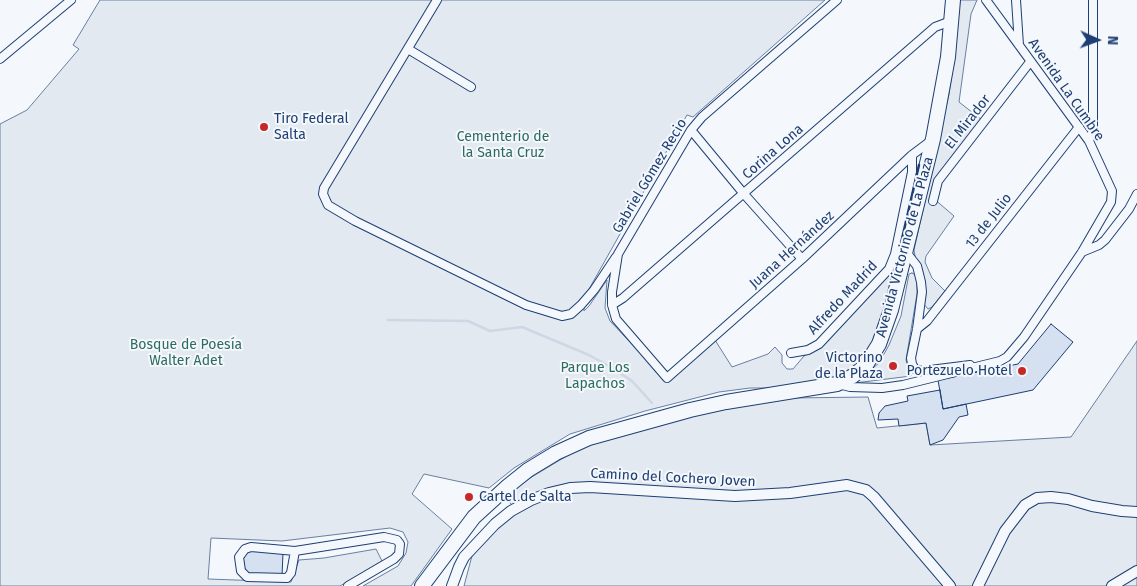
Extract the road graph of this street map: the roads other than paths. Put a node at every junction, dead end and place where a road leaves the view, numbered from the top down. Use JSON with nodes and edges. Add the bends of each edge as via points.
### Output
{"nodes":[{"id":1,"x":71,"y":0,"type":"edge"},
{"id":2,"x":437,"y":0,"type":"edge"},
{"id":3,"x":836,"y":0,"type":"edge"},
{"id":4,"x":953,"y":0,"type":"edge"},
{"id":5,"x":986,"y":0,"type":"edge"},
{"id":6,"x":1016,"y":0,"type":"edge"},
{"id":7,"x":1094,"y":0,"type":"edge"},
{"id":8,"x":951,"y":21,"type":"junction"},
{"id":9,"x":1019,"y":45,"type":"junction"},
{"id":10,"x":0,"y":48,"type":"edge"},
{"id":11,"x":408,"y":49,"type":"junction"},
{"id":12,"x":2,"y":57,"type":"edge"},
{"id":13,"x":1030,"y":62,"type":"junction"},
{"id":14,"x":471,"y":87,"type":"dead end"},
{"id":15,"x":1079,"y":126,"type":"junction"},
{"id":16,"x":691,"y":130,"type":"junction"},
{"id":17,"x":933,"y":139,"type":"junction"},
{"id":18,"x":1089,"y":141,"type":"junction"},
{"id":19,"x":912,"y":155,"type":"junction"},
{"id":20,"x":744,"y":194,"type":"junction"},
{"id":21,"x":1137,"y":194,"type":"edge"},
{"id":22,"x":933,"y":202,"type":"dead end"},
{"id":23,"x":906,"y":252,"type":"junction"},
{"id":24,"x":1082,"y":252,"type":"junction"},
{"id":25,"x":618,"y":254,"type":"junction"},
{"id":26,"x":802,"y":259,"type":"junction"},
{"id":27,"x":612,"y":305,"type":"junction"},
{"id":28,"x":917,"y":329,"type":"junction"},
{"id":29,"x":791,"y":353,"type":"dead end"},
{"id":30,"x":985,"y":364,"type":"junction"},
{"id":31,"x":837,"y":384,"type":"junction"},
{"id":32,"x":1137,"y":512,"type":"edge"},
{"id":33,"x":294,"y":551,"type":"junction"},
{"id":34,"x":1137,"y":571,"type":"edge"},
{"id":35,"x":348,"y":586,"type":"edge"},
{"id":36,"x":422,"y":586,"type":"edge"},
{"id":37,"x":452,"y":586,"type":"edge"},
{"id":38,"x":950,"y":586,"type":"edge"},
{"id":39,"x":978,"y":586,"type":"edge"},
{"id":40,"x":1112,"y":586,"type":"edge"}],
"edges":[{"from":1,"to":12,"type":"street"},
{"from":2,"to":11,"type":"street"},
{"from":3,"to":16,"type":"street","name":"Gabriel Gómez Recio"},
{"from":4,"to":8,"type":"highway","name":"Avenida Victorino de La Plaza"},
{"from":5,"to":9,"type":"street","name":"Avenida La Cumbre"},
{"from":6,"to":9,"type":"street"},
{"from":7,"to":18,"type":"street","via":[[1093,121]]},
{"from":8,"to":17,"type":"highway","name":"Avenida Victorino de La Plaza"},
{"from":8,"to":20,"type":"street","name":"Corina Lona","via":[[935,27]]},
{"from":9,"to":13,"type":"street","name":"Avenida La Cumbre"},
{"from":10,"to":12,"type":"street"},
{"from":11,"to":14,"type":"street"},
{"from":11,"to":25,"type":"street","via":[[324,188],[328,206],[526,305],[562,316],[581,305]]},
{"from":13,"to":15,"type":"street","name":"Avenida La Cumbre"},
{"from":13,"to":22,"type":"street","name":"El Mirador","via":[[938,181]]},
{"from":15,"to":18,"type":"street","name":"Avenida La Cumbre"},
{"from":15,"to":28,"type":"street","name":"13 de Julio","via":[[928,321]]},
{"from":16,"to":20,"type":"street"},
{"from":16,"to":25,"type":"street","name":"Gabriel Gómez Recio"},
{"from":17,"to":19,"type":"street","name":"Juana Hernández"},
{"from":17,"to":23,"type":"highway","name":"Avenida Victorino de La Plaza"},
{"from":18,"to":24,"type":"street","name":"Avenida La Cumbre","via":[[1112,191],[1112,198]]},
{"from":19,"to":26,"type":"street","name":"Juana Hernández"},
{"from":19,"to":29,"type":"street","name":"Alfredo Madrid","via":[[912,172],[889,269],[820,344]]},
{"from":20,"to":26,"type":"street"},
{"from":20,"to":27,"type":"street","name":"Corina Lona"},
{"from":21,"to":24,"type":"street","via":[[1105,240]]},
{"from":23,"to":28,"type":"street","via":[[917,266],[921,282]]},
{"from":23,"to":31,"type":"highway","name":"Avenida Victorino de La Plaza","via":[[879,344],[866,365]]},
{"from":24,"to":30,"type":"street","via":[[1013,352],[1000,361]]},
{"from":25,"to":27,"type":"street","name":"Gabriel Gómez Recio"},
{"from":26,"to":27,"type":"street","name":"Juana Hernández","via":[[666,378],[616,319]]},
{"from":28,"to":30,"type":"street","via":[[911,358],[915,369]]},
{"from":30,"to":31,"type":"street","via":[[882,388]]},
{"from":31,"to":36,"type":"highway","name":"Avenida Victorino de La Plaza","via":[[690,410],[589,438],[556,453],[528,470],[474,517]]},
{"from":32,"to":39,"type":"street","via":[[1122,512],[1068,499],[1037,498],[1025,505],[1005,531]]},
{"from":33,"to":33,"type":"street","via":[[291,574],[287,578],[247,577],[241,571],[239,558],[246,549],[258,546]]},
{"from":33,"to":35,"type":"street","via":[[384,537],[397,540],[399,554],[394,559]]},
{"from":34,"to":40,"type":"street"},
{"from":37,"to":38,"type":"street","name":"Camino del Cochero Joven","via":[[464,557],[494,524],[511,511],[549,493],[590,487],[735,496],[847,485],[866,490],[874,497]]}]}
